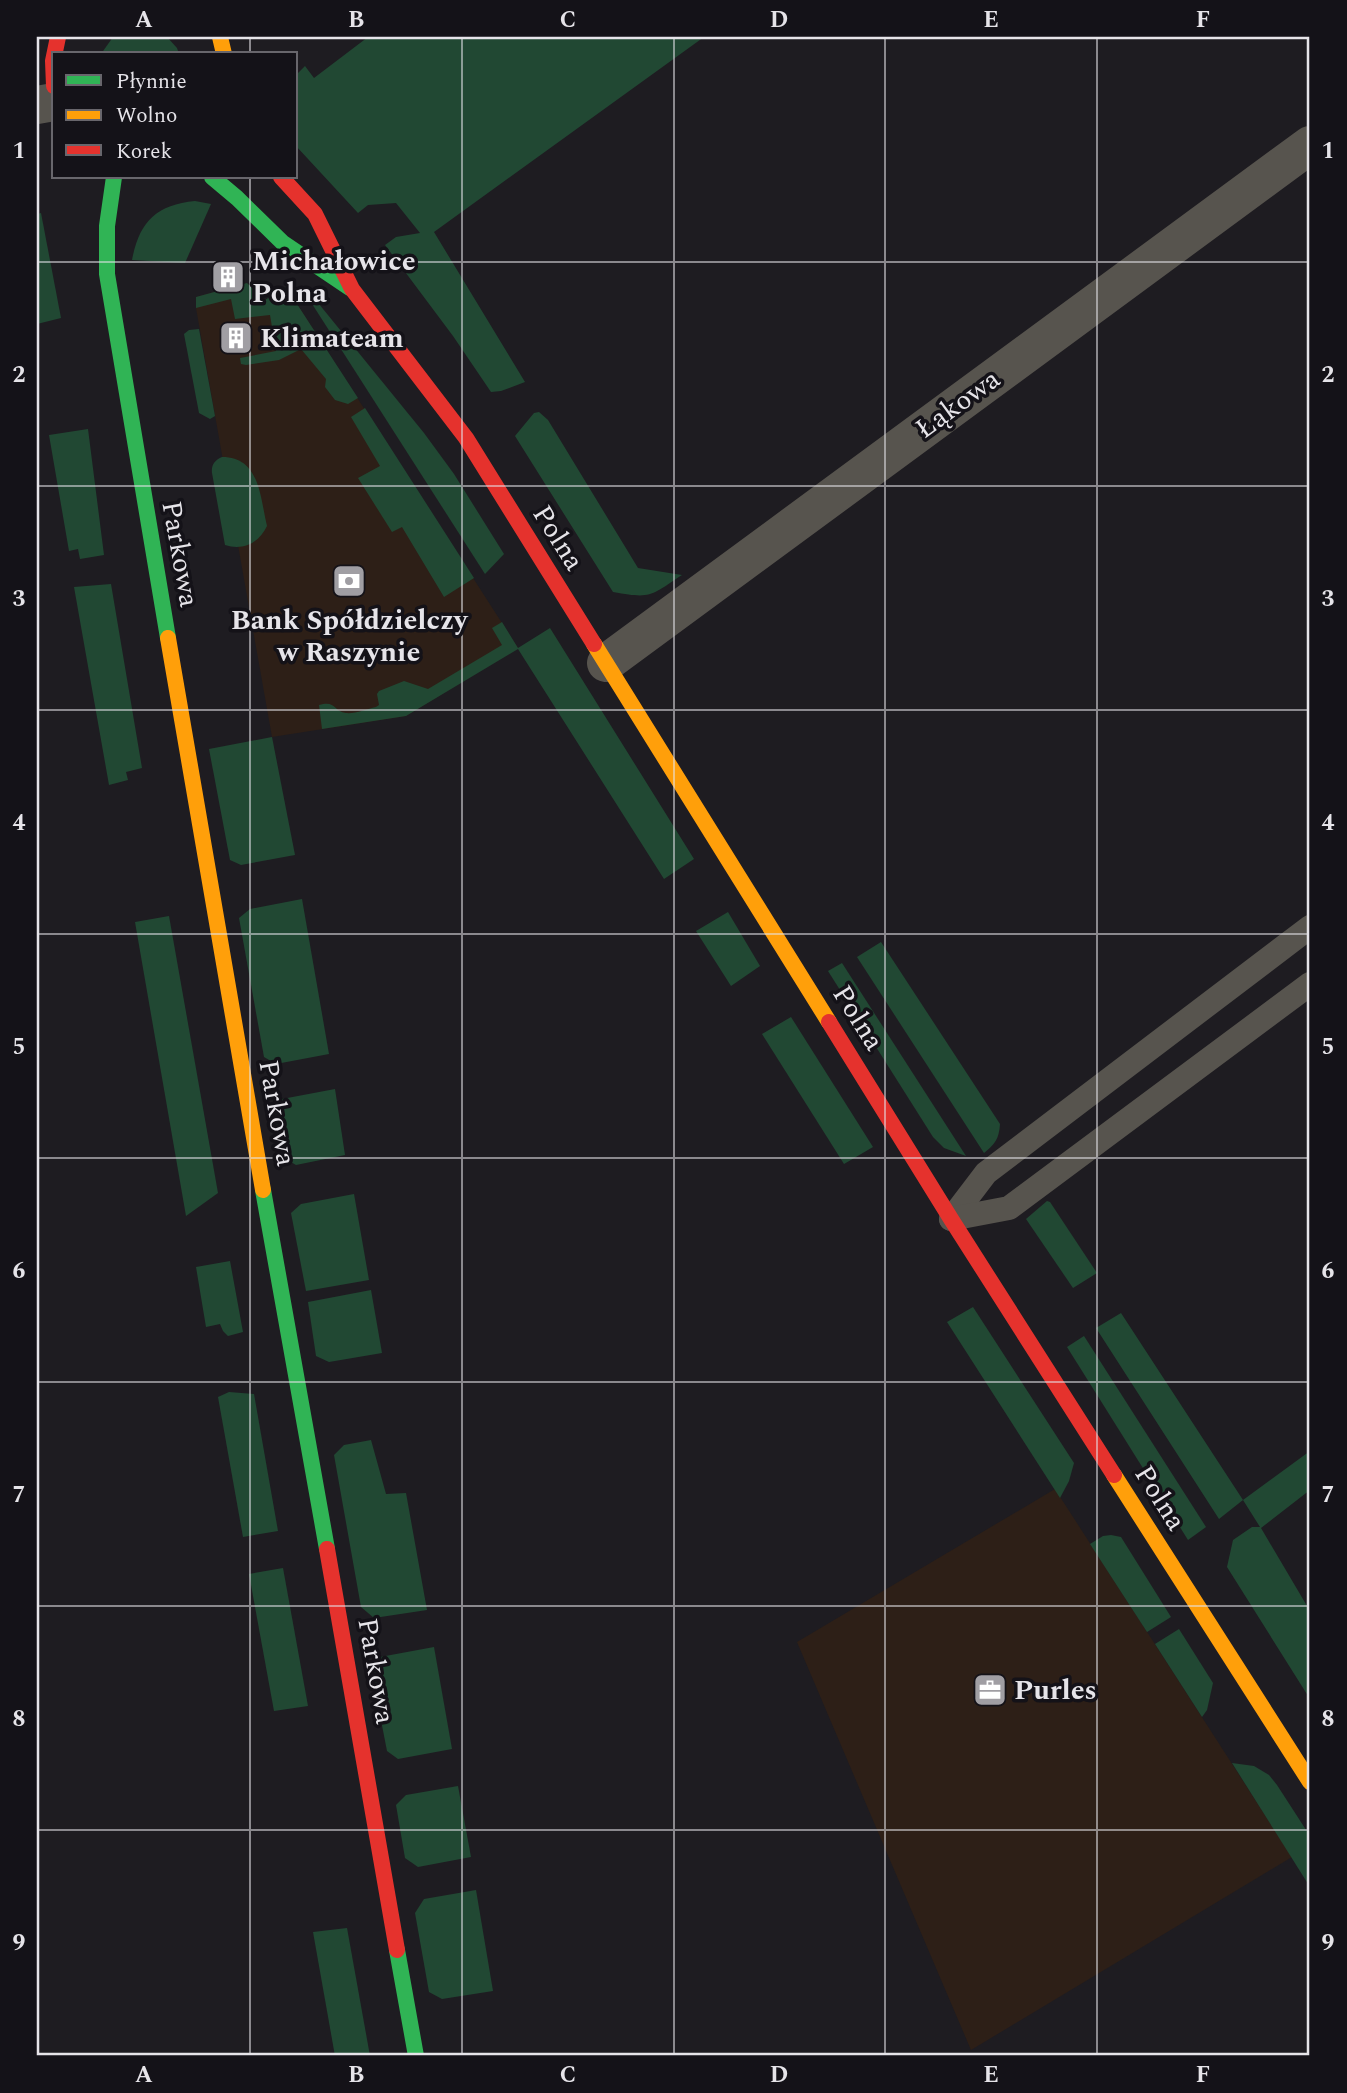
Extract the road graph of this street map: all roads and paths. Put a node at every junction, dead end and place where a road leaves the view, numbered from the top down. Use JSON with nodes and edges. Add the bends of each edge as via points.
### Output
{"nodes":[{"id":1,"x":1310,"y":145,"type":"edge"},
{"id":2,"x":114,"y":178,"type":"edge"},
{"id":3,"x":213,"y":178,"type":"edge"},
{"id":4,"x":282,"y":178,"type":"edge"},
{"id":5,"x":352,"y":289,"type":"junction"},
{"id":6,"x":606,"y":663,"type":"junction"},
{"id":7,"x":1310,"y":927,"type":"edge"},
{"id":8,"x":1310,"y":984,"type":"edge"},
{"id":9,"x":951,"y":1219,"type":"junction"},
{"id":10,"x":1310,"y":1782,"type":"edge"},
{"id":11,"x":416,"y":2056,"type":"edge"}],
"edges":[{"from":1,"to":6,"type":"street","name":"Łąkowa"},
{"from":2,"to":11,"type":"street","name":"Parkowa","via":[[107,274]]},
{"from":3,"to":5,"type":"street","name":"Polna","via":[[284,243]]},
{"from":4,"to":5,"type":"street","name":"Polna","via":[[315,214]]},
{"from":5,"to":6,"type":"street","name":"Polna","via":[[466,438]]},
{"from":6,"to":9,"type":"street","name":"Polna"},
{"from":7,"to":9,"type":"lane","via":[[986,1174]]},
{"from":8,"to":9,"type":"lane","via":[[1009,1208]]},
{"from":9,"to":10,"type":"street","name":"Polna"}]}
